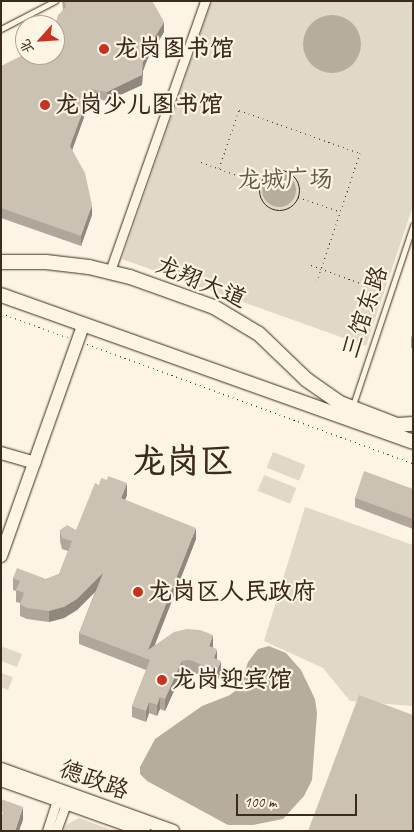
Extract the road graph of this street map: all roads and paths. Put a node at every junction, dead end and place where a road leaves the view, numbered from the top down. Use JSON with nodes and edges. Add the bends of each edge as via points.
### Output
{"nodes":[{"id":1,"x":55,"y":1,"type":"edge"},
{"id":2,"x":205,"y":1,"type":"edge"},
{"id":3,"x":1,"y":29,"type":"edge"},
{"id":4,"x":201,"y":162,"type":"dead end"},
{"id":5,"x":219,"y":168,"type":"junction"},
{"id":6,"x":260,"y":183,"type":"junction"},
{"id":7,"x":298,"y":197,"type":"junction"},
{"id":8,"x":340,"y":212,"type":"junction"},
{"id":9,"x":413,"y":226,"type":"edge"},
{"id":10,"x":1,"y":262,"type":"edge"},
{"id":11,"x":311,"y":265,"type":"dead end"},
{"id":12,"x":321,"y":268,"type":"junction"},
{"id":13,"x":110,"y":272,"type":"junction"},
{"id":14,"x":317,"y":281,"type":"dead end"},
{"id":15,"x":390,"y":294,"type":"junction"},
{"id":16,"x":1,"y":295,"type":"edge"},
{"id":17,"x":1,"y":313,"type":"edge"},
{"id":18,"x":83,"y":326,"type":"junction"},
{"id":19,"x":78,"y":341,"type":"junction"},
{"id":20,"x":352,"y":409,"type":"junction"},
{"id":21,"x":413,"y":424,"type":"edge"},
{"id":22,"x":413,"y":442,"type":"edge"},
{"id":23,"x":1,"y":453,"type":"edge"},
{"id":24,"x":35,"y":463,"type":"junction"},
{"id":25,"x":413,"y":463,"type":"edge"},
{"id":26,"x":1,"y":556,"type":"edge"},
{"id":27,"x":1,"y":769,"type":"edge"},
{"id":28,"x":1,"y":780,"type":"edge"},
{"id":29,"x":63,"y":798,"type":"junction"},
{"id":30,"x":47,"y":831,"type":"edge"},
{"id":31,"x":56,"y":831,"type":"edge"},
{"id":32,"x":144,"y":831,"type":"edge"},
{"id":33,"x":173,"y":831,"type":"edge"}],
"edges":[{"from":1,"to":3,"type":"lane"},
{"from":2,"to":13,"type":"street"},
{"from":4,"to":5,"type":"path"},
{"from":5,"to":6,"type":"path"},
{"from":5,"to":8,"type":"path","via":[[239,110],[353,150],[360,153]]},
{"from":6,"to":7,"type":"path","via":[[261,198],[272,209],[288,208]]},
{"from":6,"to":7,"type":"path","via":[[270,171],[286,171],[298,181]]},
{"from":7,"to":8,"type":"path"},
{"from":8,"to":12,"type":"path"},
{"from":9,"to":15,"type":"lane","name":"三馆东路"},
{"from":10,"to":13,"type":"main road","name":"龙翔大道","via":[[68,264]]},
{"from":11,"to":12,"type":"path"},
{"from":12,"to":14,"type":"path"},
{"from":12,"to":15,"type":"path"},
{"from":13,"to":20,"type":"main road","name":"龙翔大道","via":[[226,312],[264,339],[307,380]]},
{"from":15,"to":20,"type":"lane","name":"三馆东路"},
{"from":16,"to":18,"type":"main road"},
{"from":17,"to":19,"type":"path"},
{"from":18,"to":19,"type":"main road"},
{"from":18,"to":22,"type":"main road"},
{"from":19,"to":24,"type":"main road"},
{"from":19,"to":25,"type":"path"},
{"from":20,"to":21,"type":"main road","name":"龙翔大道","via":[[397,425]]},
{"from":23,"to":24,"type":"main road"},
{"from":24,"to":26,"type":"main road"},
{"from":27,"to":29,"type":"main road","name":"德政路"},
{"from":28,"to":29,"type":"main road","name":"德政路"},
{"from":29,"to":30,"type":"street"},
{"from":29,"to":31,"type":"street"},
{"from":29,"to":32,"type":"main road","name":"德政路"},
{"from":29,"to":33,"type":"main road","name":"德政路"}]}
